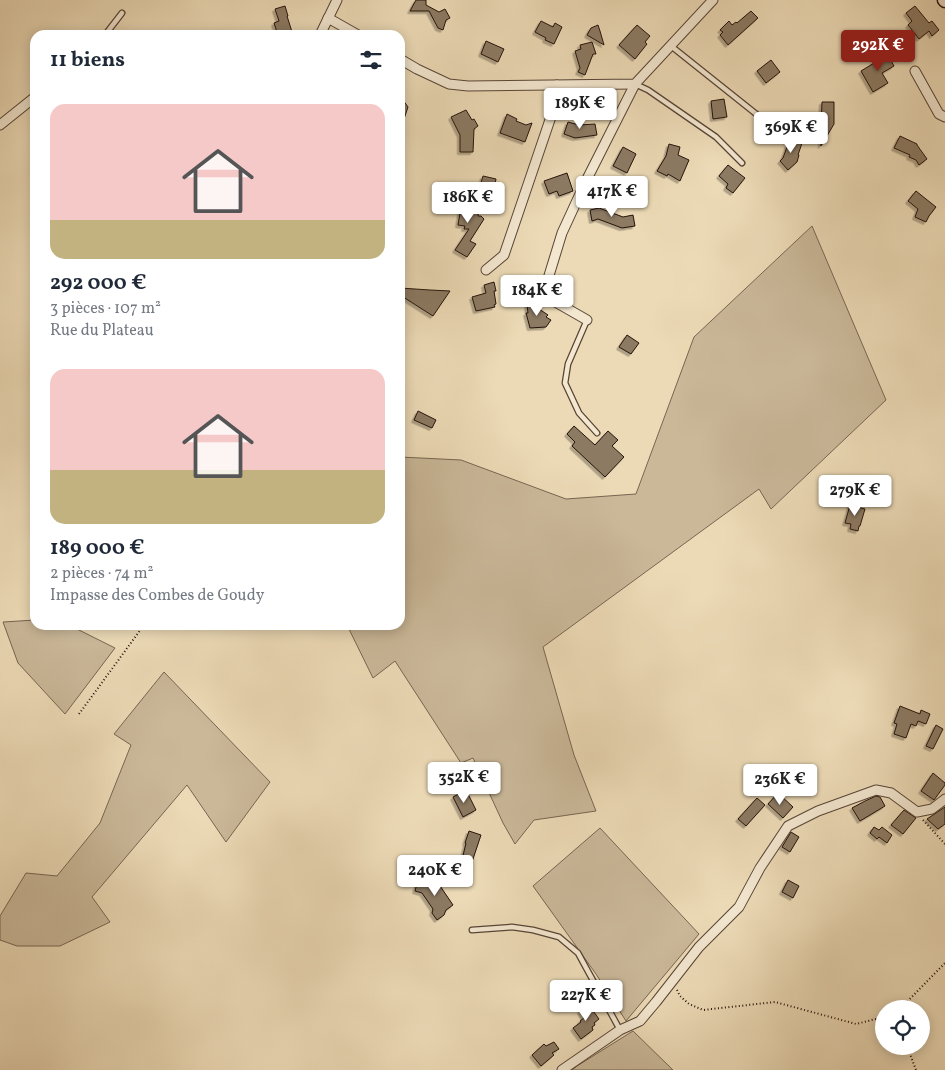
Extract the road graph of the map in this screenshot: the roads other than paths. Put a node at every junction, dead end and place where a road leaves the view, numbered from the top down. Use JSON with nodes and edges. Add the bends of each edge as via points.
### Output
{"nodes":[{"id":1,"x":337,"y":0,"type":"edge"},
{"id":2,"x":713,"y":0,"type":"edge"},
{"id":3,"x":122,"y":13,"type":"dead end"},
{"id":4,"x":328,"y":18,"type":"junction"},
{"id":5,"x":110,"y":30,"type":"edge"},
{"id":6,"x":322,"y":30,"type":"edge"},
{"id":7,"x":349,"y":30,"type":"edge"},
{"id":8,"x":670,"y":46,"type":"junction"},
{"id":9,"x":405,"y":62,"type":"edge"},
{"id":10,"x":915,"y":71,"type":"dead end"},
{"id":11,"x":635,"y":84,"type":"junction"},
{"id":12,"x":557,"y":85,"type":"junction"},
{"id":13,"x":30,"y":101,"type":"edge"},
{"id":14,"x":760,"y":117,"type":"dead end"},
{"id":15,"x":945,"y":117,"type":"edge"},
{"id":16,"x":0,"y":125,"type":"edge"},
{"id":17,"x":742,"y":163,"type":"dead end"},
{"id":18,"x":486,"y":270,"type":"dead end"},
{"id":19,"x":587,"y":320,"type":"joint"},
{"id":20,"x":597,"y":433,"type":"dead end"},
{"id":21,"x":945,"y":799,"type":"edge"},
{"id":22,"x":472,"y":930,"type":"dead end"},
{"id":23,"x":620,"y":1030,"type":"junction"},
{"id":24,"x":562,"y":1070,"type":"edge"}],
"edges":[{"from":1,"to":4,"type":"street"},
{"from":2,"to":8,"type":"street"},
{"from":3,"to":5,"type":"lane"},
{"from":4,"to":6,"type":"street"},
{"from":4,"to":7,"type":"street"},
{"from":8,"to":11,"type":"street"},
{"from":8,"to":14,"type":"lane"},
{"from":9,"to":12,"type":"street","via":[[449,84]]},
{"from":10,"to":15,"type":"street","via":[[939,114]]},
{"from":11,"to":12,"type":"street"},
{"from":11,"to":17,"type":"lane","via":[[716,137]]},
{"from":11,"to":19,"type":"street","via":[[562,232],[547,282],[552,300]]},
{"from":12,"to":18,"type":"street","via":[[556,102],[504,255]]},
{"from":13,"to":16,"type":"street"},
{"from":19,"to":20,"type":"lane","via":[[568,364],[565,383],[579,413]]},
{"from":21,"to":23,"type":"street","via":[[932,810],[917,812],[891,793],[876,790],[818,811],[788,826],[739,906],[699,947],[640,1021]]},
{"from":22,"to":23,"type":"lane","via":[[512,927],[559,937],[578,953]]},
{"from":23,"to":24,"type":"street"}]}
